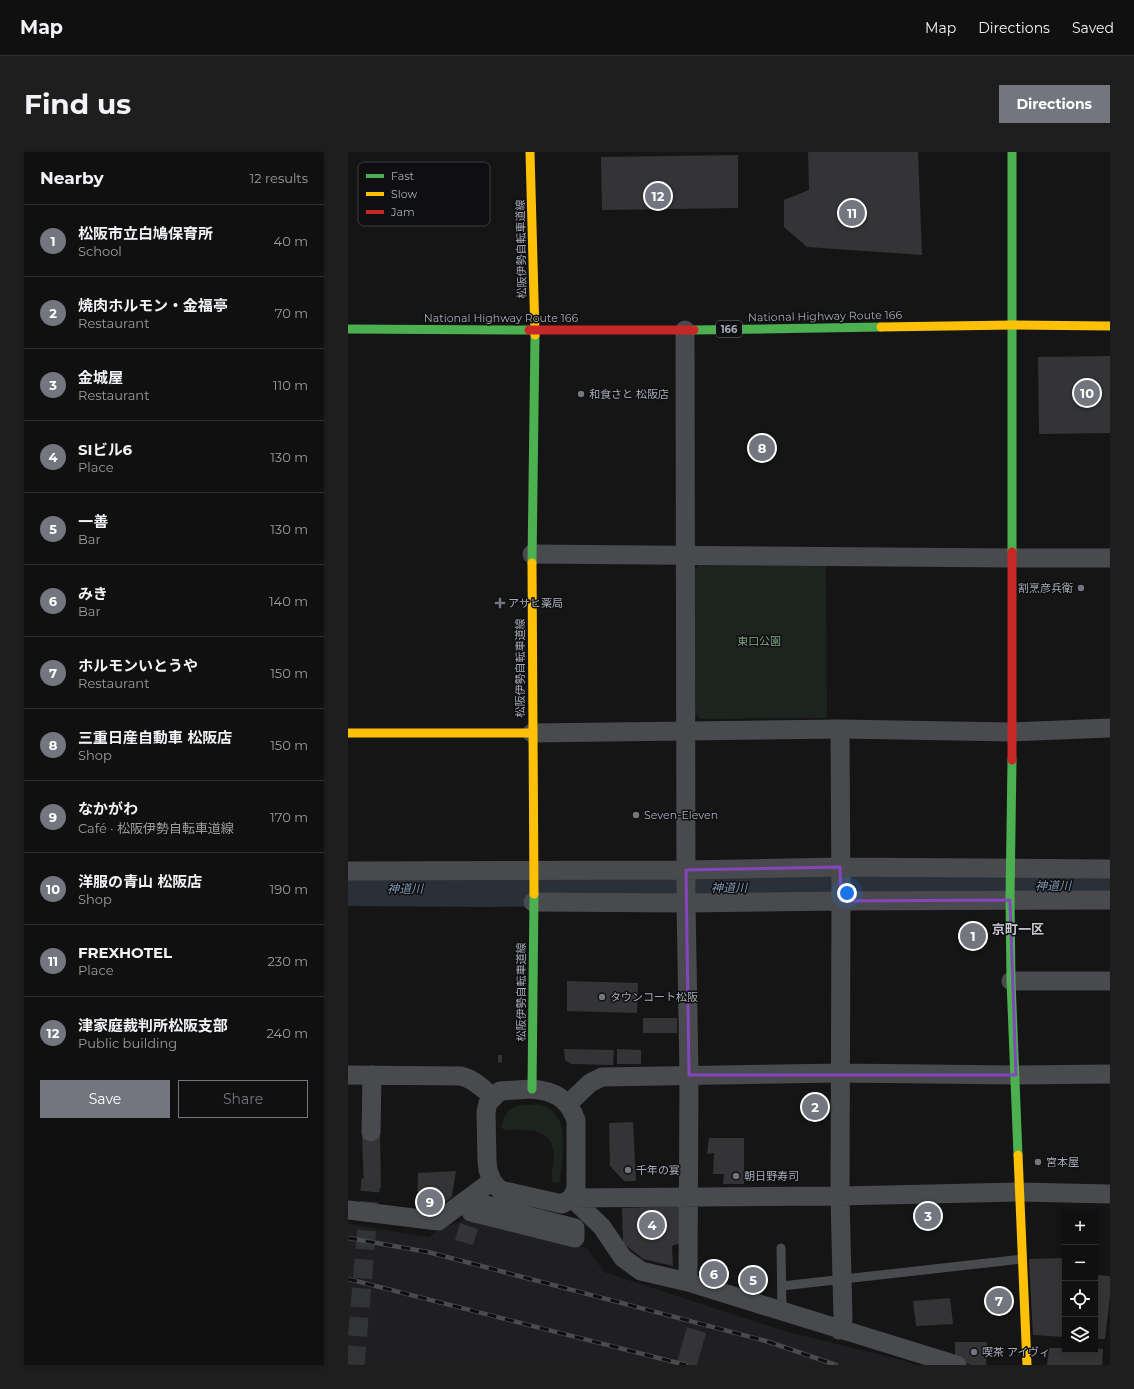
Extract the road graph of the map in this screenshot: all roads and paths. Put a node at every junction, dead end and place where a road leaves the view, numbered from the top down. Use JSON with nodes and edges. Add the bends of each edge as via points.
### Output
{"nodes":[{"id":1,"x":530,"y":152,"type":"edge"},
{"id":2,"x":1012,"y":152,"type":"edge"},
{"id":3,"x":1013,"y":325,"type":"junction"},
{"id":4,"x":1110,"y":326,"type":"edge"},
{"id":5,"x":348,"y":329,"type":"edge"},
{"id":6,"x":534,"y":330,"type":"junction"},
{"id":7,"x":685,"y":330,"type":"junction"},
{"id":8,"x":532,"y":554,"type":"junction"},
{"id":9,"x":685,"y":555,"type":"junction"},
{"id":10,"x":1012,"y":558,"type":"junction"},
{"id":11,"x":1110,"y":558,"type":"edge"},
{"id":12,"x":1110,"y":728,"type":"edge"},
{"id":13,"x":840,"y":730,"type":"junction"},
{"id":14,"x":685,"y":731,"type":"junction"},
{"id":15,"x":1012,"y":732,"type":"junction"},
{"id":16,"x":348,"y":733,"type":"edge"},
{"id":17,"x":532,"y":733,"type":"junction"},
{"id":18,"x":840,"y":867,"type":"junction"},
{"id":19,"x":1010,"y":869,"type":"junction"},
{"id":20,"x":1110,"y":869,"type":"edge"},
{"id":21,"x":534,"y":870,"type":"junction"},
{"id":22,"x":686,"y":870,"type":"junction"},
{"id":23,"x":348,"y":871,"type":"edge"},
{"id":24,"x":1010,"y":899,"type":"junction"},
{"id":25,"x":1110,"y":900,"type":"edge"},
{"id":26,"x":841,"y":901,"type":"junction"},
{"id":27,"x":533,"y":902,"type":"junction"},
{"id":28,"x":686,"y":904,"type":"junction"},
{"id":29,"x":1011,"y":981,"type":"junction"},
{"id":30,"x":1110,"y":981,"type":"edge"},
{"id":31,"x":840,"y":1072,"type":"junction"},
{"id":32,"x":1110,"y":1074,"type":"edge"},
{"id":33,"x":348,"y":1075,"type":"edge"},
{"id":34,"x":372,"y":1075,"type":"junction"},
{"id":35,"x":690,"y":1075,"type":"junction"},
{"id":36,"x":1016,"y":1075,"type":"junction"},
{"id":37,"x":532,"y":1089,"type":"junction"},
{"id":38,"x":493,"y":1097,"type":"junction"},
{"id":39,"x":568,"y":1104,"type":"junction"},
{"id":40,"x":371,"y":1132,"type":"dead end"},
{"id":41,"x":492,"y":1180,"type":"junction"},
{"id":42,"x":1019,"y":1192,"type":"junction"},
{"id":43,"x":1110,"y":1194,"type":"edge"},
{"id":44,"x":689,"y":1196,"type":"junction"},
{"id":45,"x":840,"y":1196,"type":"junction"},
{"id":46,"x":572,"y":1198,"type":"junction"},
{"id":47,"x":348,"y":1210,"type":"edge"},
{"id":48,"x":781,"y":1248,"type":"dead end"},
{"id":49,"x":1022,"y":1259,"type":"junction"},
{"id":50,"x":842,"y":1279,"type":"junction"},
{"id":51,"x":688,"y":1282,"type":"junction"},
{"id":52,"x":782,"y":1286,"type":"junction"},
{"id":53,"x":782,"y":1312,"type":"junction"},
{"id":54,"x":839,"y":1330,"type":"junction"},
{"id":55,"x":957,"y":1365,"type":"edge"},
{"id":56,"x":1027,"y":1365,"type":"edge"}],
"edges":[{"from":1,"to":6,"type":"main road","name":"松阪伊勢自転車道線"},
{"from":2,"to":3,"type":"main road"},
{"from":3,"to":4,"type":"main road","name":"National Highway Route 166","number":"166"},
{"from":3,"to":7,"type":"main road","name":"National Highway Route 166","number":"166"},
{"from":3,"to":10,"type":"main road"},
{"from":5,"to":6,"type":"main road","name":"National Highway Route 166","number":"166"},
{"from":6,"to":7,"type":"main road","name":"National Highway Route 166","number":"166"},
{"from":6,"to":8,"type":"main road","name":"松阪伊勢自転車道線"},
{"from":7,"to":9,"type":"street"},
{"from":8,"to":9,"type":"street"},
{"from":8,"to":17,"type":"main road","name":"松阪伊勢自転車道線"},
{"from":9,"to":10,"type":"street"},
{"from":9,"to":14,"type":"street"},
{"from":10,"to":11,"type":"street"},
{"from":10,"to":15,"type":"main road"},
{"from":12,"to":15,"type":"street"},
{"from":13,"to":14,"type":"street"},
{"from":13,"to":15,"type":"street"},
{"from":13,"to":18,"type":"street"},
{"from":14,"to":17,"type":"street"},
{"from":14,"to":22,"type":"street"},
{"from":15,"to":19,"type":"main road"},
{"from":16,"to":17,"type":"main road"},
{"from":17,"to":21,"type":"main road","name":"松阪伊勢自転車道線"},
{"from":18,"to":19,"type":"street"},
{"from":18,"to":22,"type":"street"},
{"from":18,"to":26,"type":"street"},
{"from":19,"to":20,"type":"street"},
{"from":19,"to":24,"type":"main road"},
{"from":21,"to":22,"type":"street"},
{"from":21,"to":23,"type":"street"},
{"from":21,"to":27,"type":"main road","name":"松阪伊勢自転車道線"},
{"from":22,"to":28,"type":"street"},
{"from":24,"to":25,"type":"street"},
{"from":24,"to":26,"type":"street"},
{"from":24,"to":29,"type":"main road"},
{"from":26,"to":28,"type":"street"},
{"from":26,"to":31,"type":"street"},
{"from":27,"to":28,"type":"street"},
{"from":27,"to":37,"type":"main road","name":"松阪伊勢自転車道線"},
{"from":28,"to":35,"type":"street"},
{"from":29,"to":30,"type":"street"},
{"from":29,"to":36,"type":"main road"},
{"from":31,"to":35,"type":"street"},
{"from":31,"to":36,"type":"street"},
{"from":31,"to":45,"type":"street"},
{"from":32,"to":36,"type":"street"},
{"from":33,"to":34,"type":"street"},
{"from":34,"to":38,"type":"street","via":[[461,1076],[473,1081]]},
{"from":34,"to":40,"type":"street"},
{"from":35,"to":39,"type":"street","via":[[602,1077],[590,1083]]},
{"from":35,"to":44,"type":"street"},
{"from":36,"to":42,"type":"main road"},
{"from":37,"to":38,"type":"street","via":[[500,1091]]},
{"from":37,"to":39,"type":"street","via":[[547,1090]]},
{"from":38,"to":41,"type":"street","via":[[486,1112],[487,1161]]},
{"from":39,"to":46,"type":"street","via":[[576,1120],[576,1188]]},
{"from":41,"to":46,"type":"street","via":[[500,1190],[562,1204]]},
{"from":41,"to":47,"type":"street","via":[[438,1221]]},
{"from":42,"to":43,"type":"street"},
{"from":42,"to":45,"type":"street"},
{"from":42,"to":49,"type":"main road"},
{"from":44,"to":45,"type":"street"},
{"from":44,"to":46,"type":"street"},
{"from":44,"to":51,"type":"street"},
{"from":45,"to":50,"type":"street"},
{"from":46,"to":51,"type":"street","via":[[602,1227],[623,1258],[640,1271]]},
{"from":48,"to":52,"type":"lane"},
{"from":49,"to":50,"type":"lane"},
{"from":49,"to":56,"type":"main road"},
{"from":50,"to":52,"type":"lane"},
{"from":50,"to":54,"type":"street","via":[[843,1318]]},
{"from":51,"to":53,"type":"street"},
{"from":52,"to":53,"type":"lane"},
{"from":53,"to":54,"type":"street"},
{"from":54,"to":55,"type":"street"}]}
